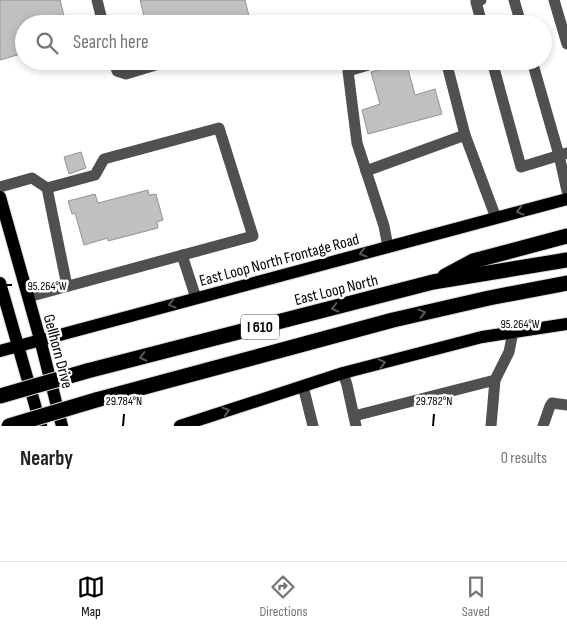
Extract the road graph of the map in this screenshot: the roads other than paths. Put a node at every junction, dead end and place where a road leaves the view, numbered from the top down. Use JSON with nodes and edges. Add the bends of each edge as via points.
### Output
{"nodes":[{"id":1,"x":97,"y":0,"type":"edge"},
{"id":2,"x":482,"y":0,"type":"edge"},
{"id":3,"x":514,"y":0,"type":"edge"},
{"id":4,"x":554,"y":0,"type":"edge"},
{"id":5,"x":101,"y":15,"type":"edge"},
{"id":6,"x":480,"y":15,"type":"edge"},
{"id":7,"x":518,"y":15,"type":"edge"},
{"id":8,"x":567,"y":44,"type":"edge"},
{"id":9,"x":117,"y":70,"type":"edge"},
{"id":10,"x":139,"y":70,"type":"edge"},
{"id":11,"x":351,"y":70,"type":"edge"},
{"id":12,"x":448,"y":70,"type":"edge"},
{"id":13,"x":494,"y":70,"type":"edge"},
{"id":14,"x":535,"y":70,"type":"edge"},
{"id":15,"x":465,"y":135,"type":"junction"},
{"id":16,"x":563,"y":154,"type":"edge"},
{"id":17,"x":366,"y":171,"type":"junction"},
{"id":18,"x":0,"y":187,"type":"edge"},
{"id":19,"x":47,"y":188,"type":"junction"},
{"id":20,"x":567,"y":191,"type":"edge"},
{"id":21,"x":0,"y":197,"type":"edge"},
{"id":22,"x":567,"y":199,"type":"edge"},
{"id":23,"x":496,"y":218,"type":"junction"},
{"id":24,"x":567,"y":236,"type":"edge"},
{"id":25,"x":388,"y":247,"type":"junction"},
{"id":26,"x":182,"y":256,"type":"junction"},
{"id":27,"x":567,"y":260,"type":"edge"},
{"id":28,"x":433,"y":282,"type":"junction"},
{"id":29,"x":0,"y":283,"type":"edge"},
{"id":30,"x":567,"y":283,"type":"edge"},
{"id":31,"x":67,"y":286,"type":"junction"},
{"id":32,"x":567,"y":294,"type":"edge"},
{"id":33,"x":28,"y":297,"type":"junction"},
{"id":34,"x":196,"y":298,"type":"junction"},
{"id":35,"x":489,"y":298,"type":"junction"},
{"id":36,"x":567,"y":324,"type":"edge"},
{"id":37,"x":513,"y":332,"type":"junction"},
{"id":38,"x":40,"y":340,"type":"junction"},
{"id":39,"x":18,"y":346,"type":"junction"},
{"id":40,"x":0,"y":352,"type":"edge"},
{"id":41,"x":343,"y":374,"type":"junction"},
{"id":42,"x":495,"y":380,"type":"junction"},
{"id":43,"x":303,"y":386,"type":"junction"},
{"id":44,"x":0,"y":396,"type":"edge"},
{"id":45,"x":567,"y":405,"type":"edge"},
{"id":46,"x":355,"y":421,"type":"edge"},
{"id":47,"x":9,"y":426,"type":"edge"},
{"id":48,"x":41,"y":426,"type":"edge"},
{"id":49,"x":62,"y":426,"type":"edge"},
{"id":50,"x":180,"y":426,"type":"edge"},
{"id":51,"x":313,"y":426,"type":"edge"},
{"id":52,"x":491,"y":426,"type":"edge"},
{"id":53,"x":544,"y":426,"type":"edge"}],
"edges":[{"from":1,"to":5,"type":"lane"},
{"from":2,"to":6,"type":"lane","via":[[476,2]]},
{"from":3,"to":7,"type":"lane"},
{"from":4,"to":8,"type":"lane"},
{"from":9,"to":10,"type":"lane","via":[[126,74]]},
{"from":11,"to":17,"type":"lane","via":[[348,71],[357,143]]},
{"from":12,"to":15,"type":"lane"},
{"from":13,"to":16,"type":"lane","via":[[521,167]]},
{"from":14,"to":16,"type":"lane"},
{"from":15,"to":17,"type":"lane"},
{"from":15,"to":23,"type":"lane"},
{"from":16,"to":20,"type":"lane"},
{"from":17,"to":25,"type":"lane"},
{"from":18,"to":19,"type":"lane","via":[[32,178]]},
{"from":19,"to":26,"type":"lane","via":[[95,175],[104,159],[220,128],[253,236]]},
{"from":19,"to":31,"type":"lane"},
{"from":21,"to":33,"type":"main road","name":"Gellhorn Drive"},
{"from":22,"to":23,"type":"main road","name":"East Loop North Frontage Road","one_way":true},
{"from":23,"to":25,"type":"main road","name":"East Loop North Frontage Road"},
{"from":24,"to":28,"type":"highway","via":[[473,262]]},
{"from":25,"to":34,"type":"main road","name":"East Loop North Frontage Road","one_way":true},
{"from":26,"to":31,"type":"lane"},
{"from":26,"to":34,"type":"lane"},
{"from":27,"to":28,"type":"highway","name":"East Loop North","number":"I 610"},
{"from":28,"to":44,"type":"highway","name":"East Loop North","number":"I 610","one_way":true,"bridge":true},
{"from":29,"to":39,"type":"main road"},
{"from":30,"to":35,"type":"highway","number":"I 610"},
{"from":31,"to":33,"type":"lane"},
{"from":32,"to":35,"type":"highway"},
{"from":33,"to":38,"type":"main road","name":"Gellhorn Drive"},
{"from":34,"to":38,"type":"main road","name":"East Loop North Frontage Road","one_way":true},
{"from":47,"to":35,"type":"highway","number":"I 610","one_way":true,"bridge":true,"via":[[392,320]]},
{"from":36,"to":37,"type":"main road"},
{"from":41,"to":37,"type":"main road","one_way":true},
{"from":37,"to":42,"type":"lane","via":[[509,352]]},
{"from":38,"to":39,"type":"main road","name":"East Loop North Frontage Road"},
{"from":38,"to":49,"type":"main road","name":"Gellhorn Drive"},
{"from":39,"to":40,"type":"main road","name":"East Loop North Frontage Road"},
{"from":39,"to":48,"type":"main road"},
{"from":41,"to":43,"type":"main road"},
{"from":41,"to":46,"type":"lane"},
{"from":42,"to":46,"type":"lane"},
{"from":42,"to":52,"type":"lane"},
{"from":50,"to":43,"type":"main road","one_way":true},
{"from":43,"to":51,"type":"lane"},
{"from":45,"to":53,"type":"lane","via":[[552,403]]}]}
